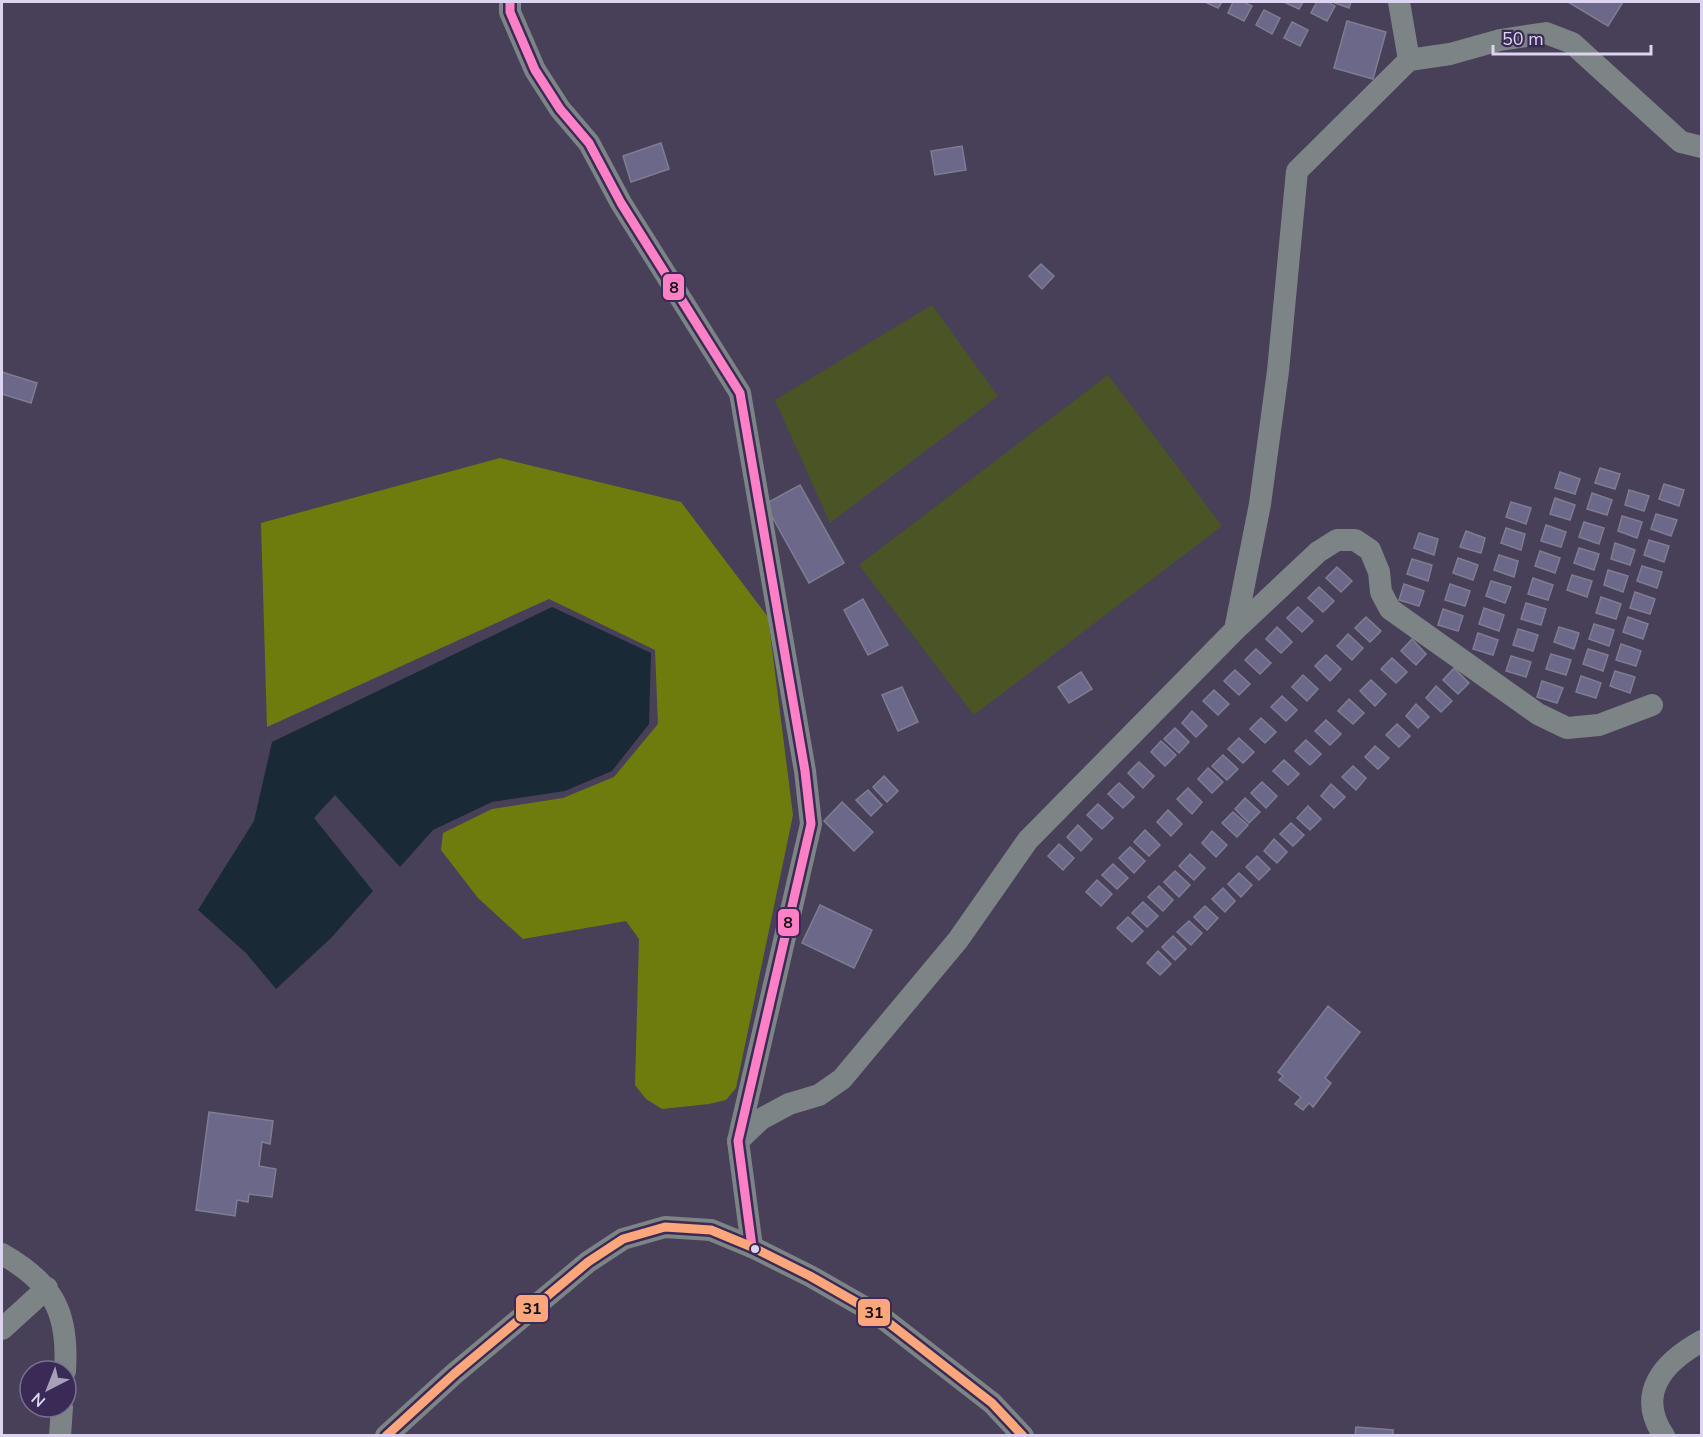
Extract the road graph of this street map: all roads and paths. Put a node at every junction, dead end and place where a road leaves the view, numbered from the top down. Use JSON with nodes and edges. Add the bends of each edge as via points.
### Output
{"nodes":[{"id":1,"x":510,"y":2,"type":"edge"},
{"id":2,"x":1399,"y":2,"type":"edge"},
{"id":3,"x":1409,"y":60,"type":"junction"},
{"id":4,"x":1701,"y":147,"type":"edge"},
{"id":5,"x":1235,"y":630,"type":"junction"},
{"id":6,"x":1652,"y":705,"type":"dead end"},
{"id":7,"x":738,"y":1141,"type":"junction"},
{"id":8,"x":752,"y":1247,"type":"junction"},
{"id":9,"x":2,"y":1254,"type":"edge"},
{"id":10,"x":47,"y":1288,"type":"junction"},
{"id":11,"x":2,"y":1329,"type":"edge"},
{"id":12,"x":1701,"y":1341,"type":"edge"},
{"id":13,"x":65,"y":1359,"type":"edge"},
{"id":14,"x":61,"y":1419,"type":"edge"},
{"id":15,"x":60,"y":1436,"type":"edge"},
{"id":16,"x":386,"y":1436,"type":"edge"},
{"id":17,"x":1023,"y":1436,"type":"edge"},
{"id":18,"x":1664,"y":1436,"type":"edge"}],
"edges":[{"from":1,"to":7,"type":"street","via":[[510,12],[536,70],[560,109],[589,143],[621,203],[740,393],[811,824]]},
{"from":2,"to":3,"type":"street"},
{"from":3,"to":4,"type":"street","via":[[1546,33],[1572,43],[1681,142]]},
{"from":3,"to":5,"type":"street","via":[[1297,171],[1263,482]]},
{"from":5,"to":6,"type":"street","via":[[1318,552],[1337,540],[1354,540],[1370,550],[1389,609],[1538,714],[1567,728],[1599,725]]},
{"from":5,"to":7,"type":"street","via":[[1028,840],[958,939],[842,1079],[819,1095],[789,1104],[761,1119]]},
{"from":7,"to":8,"type":"street"},
{"from":8,"to":16,"type":"street","via":[[711,1230],[664,1227],[623,1239],[550,1293]]},
{"from":8,"to":17,"type":"street","via":[[880,1316],[992,1404]]},
{"from":9,"to":10,"type":"street"},
{"from":10,"to":11,"type":"street"},
{"from":10,"to":13,"type":"street","via":[[63,1326]]},
{"from":12,"to":18,"type":"street","via":[[1684,1351],[1656,1382],[1655,1415]]},
{"from":14,"to":15,"type":"street"}]}
